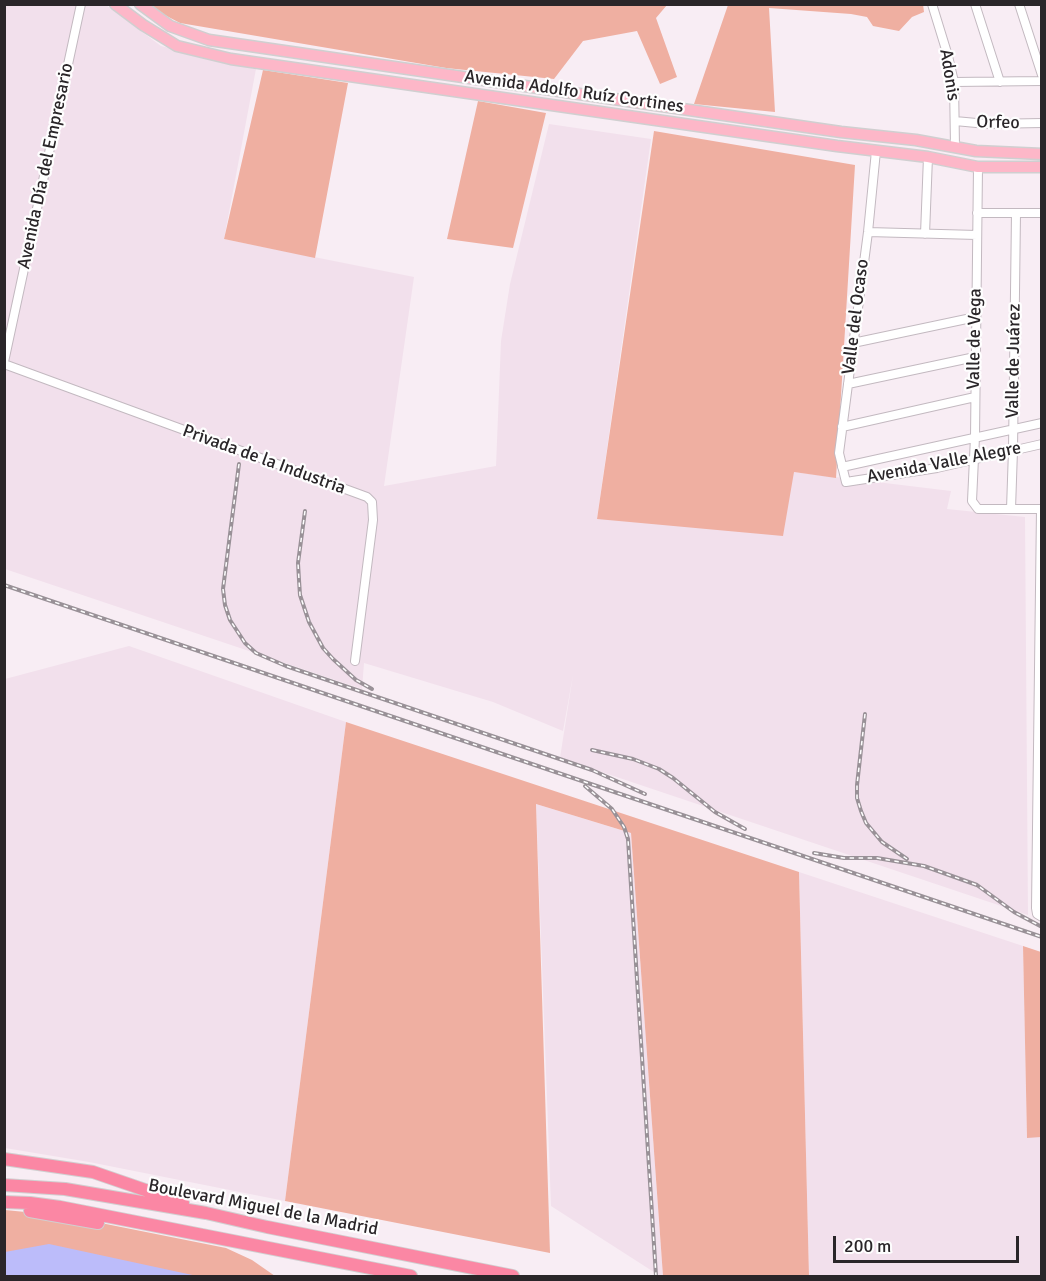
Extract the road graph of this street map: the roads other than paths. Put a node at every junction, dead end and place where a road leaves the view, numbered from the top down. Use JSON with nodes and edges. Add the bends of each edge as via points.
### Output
{"nodes":[{"id":1,"x":81,"y":4,"type":"edge"},
{"id":2,"x":115,"y":4,"type":"edge"},
{"id":3,"x":140,"y":4,"type":"edge"},
{"id":4,"x":933,"y":4,"type":"edge"},
{"id":5,"x":975,"y":4,"type":"edge"},
{"id":6,"x":1019,"y":4,"type":"edge"},
{"id":7,"x":1041,"y":75,"type":"edge"},
{"id":8,"x":1041,"y":81,"type":"edge"},
{"id":9,"x":954,"y":82,"type":"junction"},
{"id":10,"x":1000,"y":82,"type":"junction"},
{"id":11,"x":955,"y":121,"type":"junction"},
{"id":12,"x":1041,"y":123,"type":"edge"},
{"id":13,"x":955,"y":147,"type":"junction"},
{"id":14,"x":876,"y":151,"type":"junction"},
{"id":15,"x":1041,"y":153,"type":"edge"},
{"id":16,"x":928,"y":158,"type":"junction"},
{"id":17,"x":978,"y":167,"type":"junction"},
{"id":18,"x":1041,"y":167,"type":"edge"},
{"id":19,"x":976,"y":213,"type":"junction"},
{"id":20,"x":1016,"y":213,"type":"junction"},
{"id":21,"x":1041,"y":213,"type":"edge"},
{"id":22,"x":867,"y":232,"type":"junction"},
{"id":23,"x":925,"y":234,"type":"junction"},
{"id":24,"x":976,"y":235,"type":"junction"},
{"id":25,"x":976,"y":317,"type":"junction"},
{"id":26,"x":853,"y":343,"type":"junction"},
{"id":27,"x":975,"y":357,"type":"junction"},
{"id":28,"x":4,"y":363,"type":"edge"},
{"id":29,"x":848,"y":384,"type":"junction"},
{"id":30,"x":975,"y":397,"type":"junction"},
{"id":31,"x":1041,"y":423,"type":"edge"},
{"id":32,"x":842,"y":427,"type":"junction"},
{"id":33,"x":1014,"y":429,"type":"junction"},
{"id":34,"x":975,"y":437,"type":"junction"},
{"id":35,"x":1041,"y":444,"type":"edge"},
{"id":36,"x":1013,"y":450,"type":"junction"},
{"id":37,"x":974,"y":459,"type":"junction"},
{"id":38,"x":842,"y":467,"type":"junction"},
{"id":39,"x":846,"y":482,"type":"joint"},
{"id":40,"x":1011,"y":508,"type":"junction"},
{"id":41,"x":1041,"y":509,"type":"edge"},
{"id":42,"x":1041,"y":550,"type":"edge"},
{"id":43,"x":355,"y":661,"type":"dead end"},
{"id":44,"x":1039,"y":708,"type":"edge"},
{"id":45,"x":1039,"y":861,"type":"edge"},
{"id":46,"x":1040,"y":917,"type":"edge"},
{"id":47,"x":4,"y":1159,"type":"edge"},
{"id":48,"x":4,"y":1185,"type":"edge"},
{"id":49,"x":4,"y":1202,"type":"edge"},
{"id":50,"x":4,"y":1209,"type":"edge"},
{"id":51,"x":206,"y":1213,"type":"junction"},
{"id":52,"x":168,"y":1229,"type":"junction"},
{"id":53,"x":411,"y":1276,"type":"edge"},
{"id":54,"x":513,"y":1276,"type":"edge"}],
"edges":[{"from":1,"to":28,"type":"street","name":"Avenida Día del Empresario"},
{"from":2,"to":14,"type":"main road","name":"Avenida Adolfo Ruíz Cortines","via":[[177,46],[209,55]]},
{"from":3,"to":13,"type":"main road","name":"Avenida Adolfo Ruíz Cortines","via":[[170,26],[209,40]]},
{"from":4,"to":9,"type":"street","name":"Adonis"},
{"from":5,"to":10,"type":"street"},
{"from":6,"to":7,"type":"street"},
{"from":8,"to":10,"type":"street"},
{"from":9,"to":10,"type":"street"},
{"from":9,"to":11,"type":"street","name":"Adonis"},
{"from":11,"to":12,"type":"street","name":"Orfeo"},
{"from":11,"to":13,"type":"street","name":"Adonis"},
{"from":13,"to":15,"type":"main road","name":"Avenida Adolfo Ruíz Cortines"},
{"from":14,"to":16,"type":"main road","name":"Avenida Adolfo Ruíz Cortines"},
{"from":14,"to":22,"type":"street","name":"Valle del Ocaso"},
{"from":16,"to":17,"type":"main road","name":"Avenida Adolfo Ruíz Cortines"},
{"from":16,"to":23,"type":"street"},
{"from":17,"to":18,"type":"main road","name":"Avenida Adolfo Ruíz Cortines"},
{"from":17,"to":19,"type":"street","name":"Valle de Vega"},
{"from":19,"to":20,"type":"street"},
{"from":19,"to":24,"type":"street","name":"Valle de Vega"},
{"from":20,"to":21,"type":"street"},
{"from":20,"to":33,"type":"street","name":"Valle de Juárez"},
{"from":22,"to":23,"type":"street"},
{"from":22,"to":26,"type":"street","name":"Valle del Ocaso"},
{"from":23,"to":24,"type":"street"},
{"from":24,"to":25,"type":"street","name":"Valle de Vega"},
{"from":25,"to":26,"type":"street"},
{"from":25,"to":27,"type":"street","name":"Valle de Vega"},
{"from":26,"to":29,"type":"street","name":"Valle del Ocaso"},
{"from":27,"to":29,"type":"street"},
{"from":27,"to":30,"type":"street","name":"Valle de Vega"},
{"from":28,"to":43,"type":"street","name":"Privada de la Industria","via":[[367,497],[372,502],[373,520]]},
{"from":29,"to":32,"type":"street","name":"Valle del Ocaso"},
{"from":30,"to":32,"type":"street"},
{"from":30,"to":34,"type":"street","name":"Valle de Vega"},
{"from":31,"to":33,"type":"street","name":"Avenida Valle Alegre"},
{"from":32,"to":38,"type":"street","name":"Valle del Ocaso"},
{"from":33,"to":34,"type":"street","name":"Avenida Valle Alegre"},
{"from":33,"to":36,"type":"street","name":"Valle de Juárez"},
{"from":34,"to":37,"type":"street","name":"Valle de Vega"},
{"from":34,"to":38,"type":"street","name":"Avenida Valle Alegre"},
{"from":35,"to":36,"type":"street","name":"Avenida Valle Alegre"},
{"from":36,"to":37,"type":"street","name":"Avenida Valle Alegre"},
{"from":36,"to":40,"type":"street","name":"Valle de Juárez"},
{"from":37,"to":39,"type":"street","name":"Avenida Valle Alegre"},
{"from":37,"to":40,"type":"street","name":"Valle de Vega","via":[[972,501],[978,509]]},
{"from":38,"to":39,"type":"street","name":"Valle del Ocaso"},
{"from":40,"to":41,"type":"street"},
{"from":41,"to":42,"type":"street"},
{"from":42,"to":44,"type":"street"},
{"from":44,"to":45,"type":"street"},
{"from":45,"to":46,"type":"street","via":[[1036,908]]},
{"from":47,"to":51,"type":"highway","via":[[93,1172]]},
{"from":48,"to":51,"type":"highway","name":"Boulevard Miguel de la Madrid","via":[[65,1189]]},
{"from":49,"to":52,"type":"highway","via":[[60,1207]]},
{"from":50,"to":52,"type":"highway","via":[[143,1232]]},
{"from":51,"to":54,"type":"highway","name":"Boulevard Miguel de la Madrid"},
{"from":52,"to":53,"type":"highway"}]}
